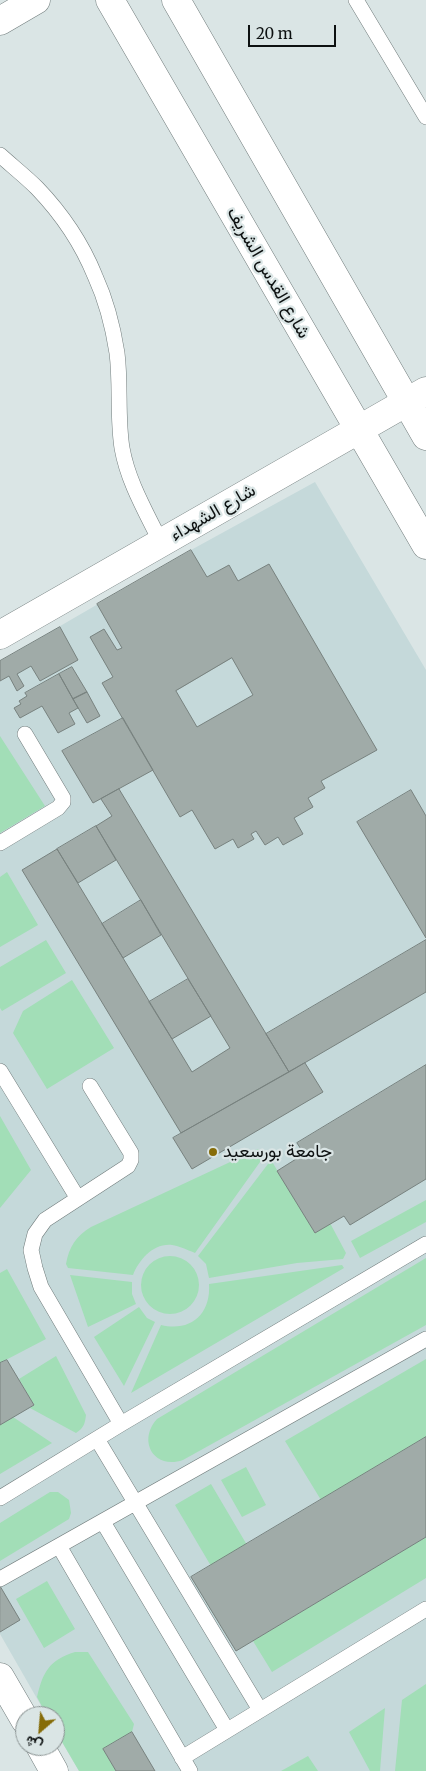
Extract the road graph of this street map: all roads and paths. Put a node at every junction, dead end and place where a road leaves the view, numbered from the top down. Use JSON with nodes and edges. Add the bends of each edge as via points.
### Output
{"nodes":[{"id":1,"x":36,"y":0,"type":"edge"},
{"id":2,"x":110,"y":0,"type":"edge"},
{"id":3,"x":176,"y":0,"type":"edge"},
{"id":4,"x":356,"y":0,"type":"edge"},
{"id":5,"x":0,"y":21,"type":"edge"},
{"id":6,"x":426,"y":118,"type":"edge"},
{"id":7,"x":0,"y":154,"type":"edge"},
{"id":8,"x":416,"y":396,"type":"edge"},
{"id":9,"x":359,"y":430,"type":"junction"},
{"id":10,"x":426,"y":436,"type":"edge"},
{"id":11,"x":161,"y":543,"type":"junction"},
{"id":12,"x":426,"y":545,"type":"edge"},
{"id":13,"x":0,"y":635,"type":"edge"},
{"id":14,"x":25,"y":734,"type":"dead end"},
{"id":15,"x":0,"y":843,"type":"edge"},
{"id":16,"x":0,"y":1071,"type":"edge"},
{"id":17,"x":90,"y":1086,"type":"dead end"},
{"id":18,"x":77,"y":1197,"type":"junction"},
{"id":19,"x":426,"y":1244,"type":"edge"},
{"id":20,"x":426,"y":1339,"type":"edge"},
{"id":21,"x":121,"y":1424,"type":"junction"},
{"id":22,"x":97,"y":1439,"type":"junction"},
{"id":23,"x":0,"y":1498,"type":"edge"},
{"id":24,"x":136,"y":1503,"type":"junction"},
{"id":25,"x":103,"y":1522,"type":"junction"},
{"id":26,"x":59,"y":1546,"type":"junction"},
{"id":27,"x":0,"y":1580,"type":"edge"},
{"id":28,"x":426,"y":1609,"type":"edge"},
{"id":29,"x":0,"y":1677,"type":"edge"},
{"id":30,"x":17,"y":1706,"type":"edge"},
{"id":31,"x":260,"y":1710,"type":"junction"},
{"id":32,"x":227,"y":1730,"type":"junction"},
{"id":33,"x":46,"y":1756,"type":"edge"},
{"id":34,"x":186,"y":1764,"type":"edge"},
{"id":35,"x":54,"y":1771,"type":"edge"}],
"edges":[{"from":1,"to":5,"type":"main road"},
{"from":2,"to":9,"type":"main road","name":"شارع القدس الشريف"},
{"from":3,"to":8,"type":"main road"},
{"from":4,"to":6,"type":"lane"},
{"from":7,"to":11,"type":"lane","via":[[54,207],[70,228],[95,276],[117,353],[123,450],[129,474]]},
{"from":8,"to":9,"type":"main road","name":"شارع الشهداء"},
{"from":8,"to":10,"type":"main road"},
{"from":9,"to":11,"type":"main road","name":"شارع الشهداء"},
{"from":9,"to":12,"type":"main road","name":"شارع القدس الشريف"},
{"from":11,"to":13,"type":"main road","name":"شارع الشهداء"},
{"from":14,"to":15,"type":"lane","via":[[64,802]]},
{"from":16,"to":18,"type":"lane"},
{"from":17,"to":18,"type":"lane","via":[[128,1147],[131,1160],[128,1166]]},
{"from":18,"to":21,"type":"lane","via":[[45,1220],[34,1234],[31,1250],[41,1287]]},
{"from":19,"to":21,"type":"lane"},
{"from":20,"to":24,"type":"lane"},
{"from":21,"to":22,"type":"lane"},
{"from":22,"to":23,"type":"lane"},
{"from":22,"to":24,"type":"lane"},
{"from":24,"to":25,"type":"lane"},
{"from":24,"to":31,"type":"lane"},
{"from":25,"to":26,"type":"lane"},
{"from":25,"to":32,"type":"lane"},
{"from":26,"to":27,"type":"lane"},
{"from":26,"to":34,"type":"lane"},
{"from":28,"to":31,"type":"lane"},
{"from":29,"to":30,"type":"main road"},
{"from":31,"to":32,"type":"lane"},
{"from":32,"to":34,"type":"lane"},
{"from":33,"to":35,"type":"main road"}]}
